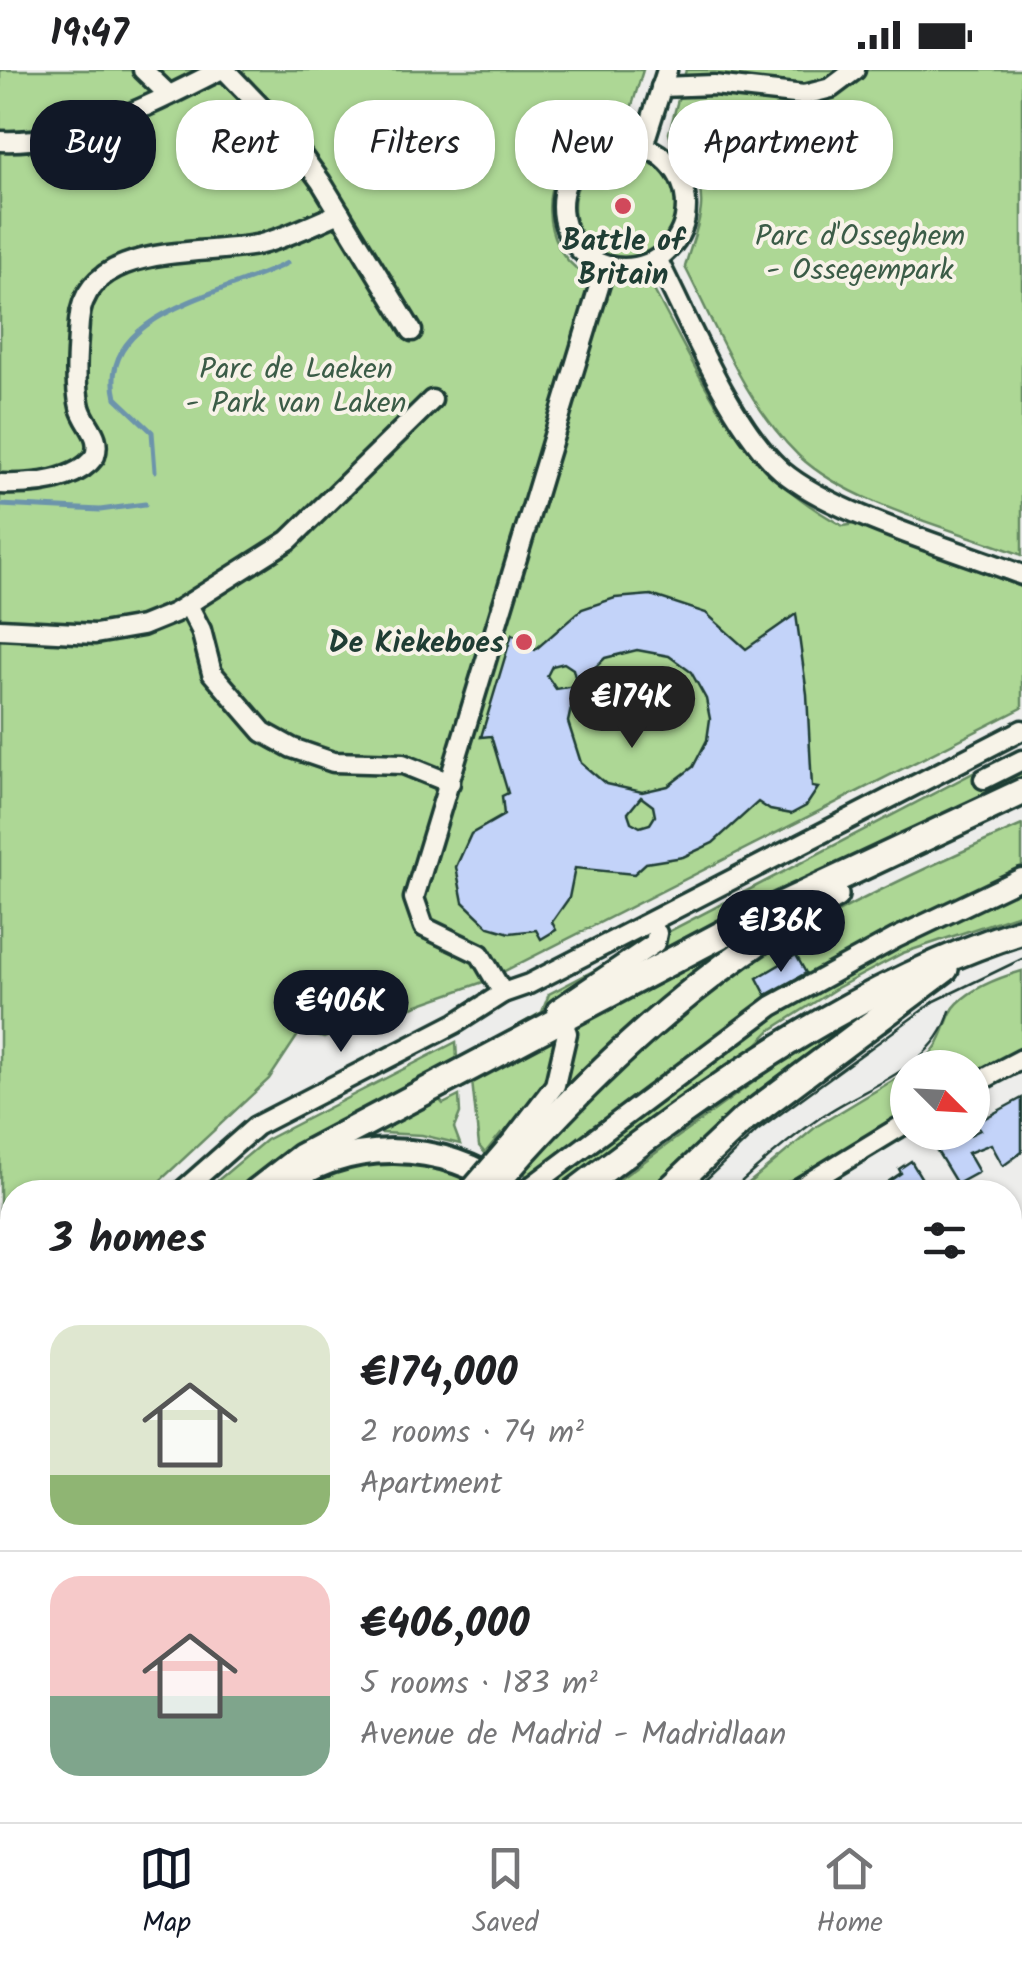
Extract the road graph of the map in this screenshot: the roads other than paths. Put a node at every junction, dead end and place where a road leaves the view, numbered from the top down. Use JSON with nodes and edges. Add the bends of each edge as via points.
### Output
{"nodes":[{"id":1,"x":142,"y":70,"type":"edge"},
{"id":2,"x":223,"y":70,"type":"edge"},
{"id":3,"x":855,"y":70,"type":"edge"},
{"id":4,"x":664,"y":78,"type":"edge"},
{"id":5,"x":170,"y":96,"type":"junction"},
{"id":6,"x":648,"y":130,"type":"edge"},
{"id":7,"x":0,"y":141,"type":"edge"},
{"id":8,"x":648,"y":150,"type":"edge"},
{"id":9,"x":563,"y":190,"type":"edge"},
{"id":10,"x":340,"y":213,"type":"junction"},
{"id":11,"x":657,"y":260,"type":"junction"},
{"id":12,"x":605,"y":266,"type":"junction"},
{"id":13,"x":412,"y":331,"type":"dead end"},
{"id":14,"x":432,"y":400,"type":"dead end"},
{"id":15,"x":0,"y":484,"type":"edge"},
{"id":16,"x":1022,"y":575,"type":"edge"},
{"id":17,"x":188,"y":605,"type":"junction"},
{"id":18,"x":0,"y":630,"type":"edge"},
{"id":19,"x":1022,"y":730,"type":"edge"},
{"id":20,"x":1022,"y":760,"type":"edge"},
{"id":21,"x":984,"y":778,"type":"dead end"},
{"id":22,"x":450,"y":783,"type":"junction"},
{"id":23,"x":1022,"y":792,"type":"edge"},
{"id":24,"x":1022,"y":802,"type":"edge"},
{"id":25,"x":1022,"y":878,"type":"edge"},
{"id":26,"x":1022,"y":932,"type":"edge"},
{"id":27,"x":656,"y":933,"type":"dead end"},
{"id":28,"x":977,"y":946,"type":"junction"},
{"id":29,"x":503,"y":993,"type":"junction"},
{"id":30,"x":560,"y":1022,"type":"junction"},
{"id":31,"x":1022,"y":1058,"type":"edge"},
{"id":32,"x":990,"y":1075,"type":"edge"},
{"id":33,"x":378,"y":1119,"type":"junction"},
{"id":34,"x":890,"y":1133,"type":"edge"},
{"id":35,"x":518,"y":1146,"type":"junction"},
{"id":36,"x":325,"y":1163,"type":"junction"},
{"id":37,"x":194,"y":1180,"type":"edge"},
{"id":38,"x":270,"y":1180,"type":"edge"},
{"id":39,"x":295,"y":1180,"type":"edge"},
{"id":40,"x":481,"y":1180,"type":"edge"},
{"id":41,"x":494,"y":1180,"type":"edge"},
{"id":42,"x":496,"y":1180,"type":"edge"},
{"id":43,"x":540,"y":1180,"type":"edge"},
{"id":44,"x":591,"y":1180,"type":"edge"},
{"id":45,"x":681,"y":1180,"type":"edge"},
{"id":46,"x":813,"y":1180,"type":"edge"}],
"edges":[{"from":1,"to":5,"type":"street"},
{"from":2,"to":5,"type":"street"},
{"from":2,"to":10,"type":"street","via":[[283,130]]},
{"from":3,"to":4,"type":"street","via":[[831,88],[804,95]]},
{"from":4,"to":6,"type":"street"},
{"from":5,"to":7,"type":"street","via":[[85,130]]},
{"from":8,"to":11,"type":"street","via":[[675,170],[686,208],[672,246]]},
{"from":9,"to":12,"type":"street","via":[[560,206],[573,244]]},
{"from":10,"to":13,"type":"street"},
{"from":10,"to":15,"type":"street","via":[[262,244],[150,258],[104,277],[85,298],[78,324],[80,408],[96,436],[95,456],[81,470],[52,479]]},
{"from":11,"to":12,"type":"street"},
{"from":11,"to":16,"type":"street","via":[[743,423],[782,470],[833,502]]},
{"from":12,"to":22,"type":"street"},
{"from":14,"to":17,"type":"street","via":[[289,540]]},
{"from":17,"to":18,"type":"street","via":[[127,630]]},
{"from":17,"to":22,"type":"street","via":[[212,672],[262,732],[333,762],[403,764]]},
{"from":19,"to":29,"type":"street"},
{"from":20,"to":21,"type":"street"},
{"from":22,"to":29,"type":"street","via":[[416,890],[416,914],[430,932],[480,954]]},
{"from":23,"to":30,"type":"highway","via":[[750,919]]},
{"from":24,"to":35,"type":"highway","via":[[881,870],[745,951],[636,1038]]},
{"from":25,"to":43,"type":"street","via":[[772,1006]]},
{"from":26,"to":28,"type":"highway"},
{"from":27,"to":30,"type":"street","via":[[655,943],[557,1009]]},
{"from":28,"to":44,"type":"highway","via":[[858,999]]},
{"from":28,"to":45,"type":"highway","via":[[762,1104]]},
{"from":29,"to":37,"type":"street","via":[[249,1130]]},
{"from":30,"to":33,"type":"highway"},
{"from":30,"to":35,"type":"street","via":[[566,1034],[555,1085]]},
{"from":31,"to":32,"type":"street"},
{"from":33,"to":36,"type":"highway"},
{"from":33,"to":38,"type":"highway"},
{"from":34,"to":46,"type":"street"},
{"from":35,"to":40,"type":"street","bridge":true},
{"from":35,"to":42,"type":"highway","bridge":true},
{"from":36,"to":39,"type":"main road"},
{"from":36,"to":41,"type":"main road","via":[[373,1151],[422,1152]]}]}
